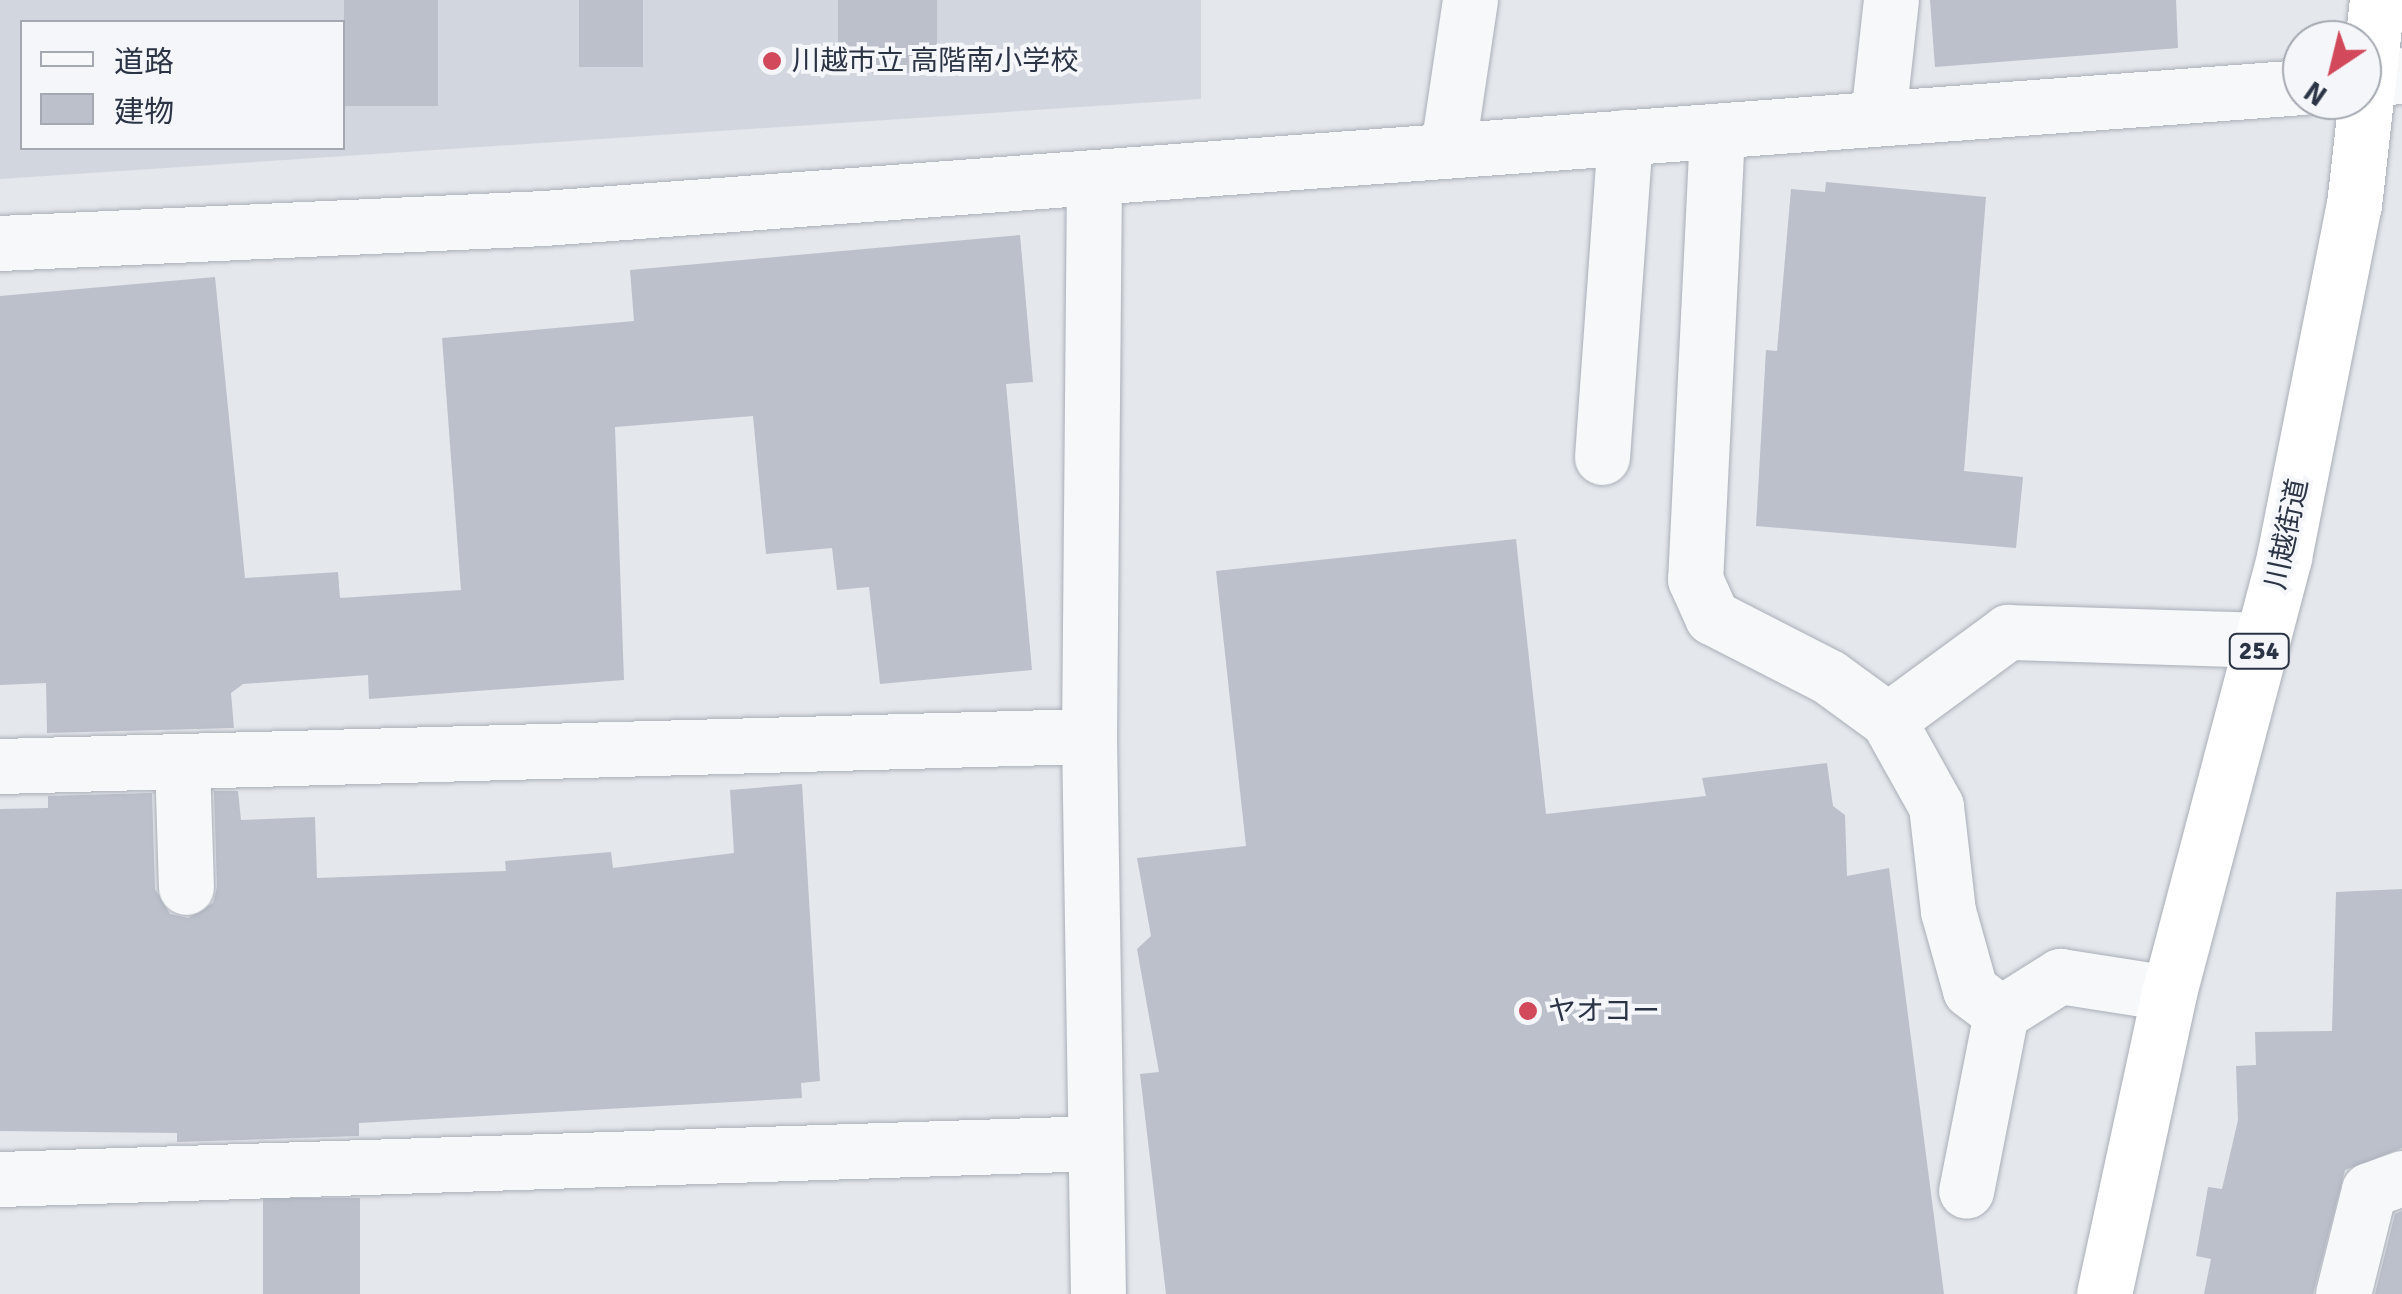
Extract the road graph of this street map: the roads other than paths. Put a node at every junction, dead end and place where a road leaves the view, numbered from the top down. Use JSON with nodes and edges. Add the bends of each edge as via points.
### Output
{"nodes":[{"id":1,"x":1470,"y":0,"type":"edge"},
{"id":2,"x":1891,"y":0,"type":"edge"},
{"id":3,"x":2282,"y":88,"type":"edge"},
{"id":4,"x":1878,"y":117,"type":"junction"},
{"id":5,"x":2370,"y":120,"type":"edge"},
{"id":6,"x":1717,"y":132,"type":"junction"},
{"id":7,"x":1625,"y":137,"type":"junction"},
{"id":8,"x":1448,"y":147,"type":"junction"},
{"id":9,"x":1094,"y":178,"type":"junction"},
{"id":10,"x":0,"y":243,"type":"edge"},
{"id":11,"x":1602,"y":457,"type":"dead end"},
{"id":12,"x":2262,"y":640,"type":"junction"},
{"id":13,"x":1888,"y":720,"type":"junction"},
{"id":14,"x":1088,"y":736,"type":"junction"},
{"id":15,"x":182,"y":762,"type":"junction"},
{"id":16,"x":0,"y":766,"type":"edge"},
{"id":17,"x":186,"y":887,"type":"dead end"},
{"id":18,"x":2169,"y":993,"type":"junction"},
{"id":19,"x":2001,"y":1013,"type":"junction"},
{"id":20,"x":1094,"y":1143,"type":"junction"},
{"id":21,"x":2402,"y":1178,"type":"edge"},
{"id":22,"x":0,"y":1179,"type":"edge"},
{"id":23,"x":1966,"y":1192,"type":"dead end"},
{"id":24,"x":1098,"y":1294,"type":"edge"},
{"id":25,"x":2104,"y":1294,"type":"edge"},
{"id":26,"x":2343,"y":1294,"type":"edge"}],
"edges":[{"from":1,"to":8,"type":"street"},
{"from":2,"to":4,"type":"street"},
{"from":3,"to":4,"type":"street"},
{"from":4,"to":6,"type":"street"},
{"from":5,"to":12,"type":"highway","name":"川越街道","number":"254"},
{"from":6,"to":7,"type":"street"},
{"from":6,"to":13,"type":"street","via":[[1695,579],[1712,616]]},
{"from":7,"to":8,"type":"street"},
{"from":7,"to":11,"type":"street"},
{"from":8,"to":9,"type":"street"},
{"from":9,"to":10,"type":"street","via":[[544,218]]},
{"from":9,"to":14,"type":"street"},
{"from":12,"to":13,"type":"street","via":[[2008,632]]},
{"from":12,"to":18,"type":"highway","name":"川越街道","number":"254"},
{"from":13,"to":19,"type":"street","via":[[1936,806],[1948,911],[1970,990]]},
{"from":14,"to":15,"type":"street"},
{"from":14,"to":20,"type":"street"},
{"from":15,"to":16,"type":"street"},
{"from":15,"to":17,"type":"street"},
{"from":18,"to":19,"type":"street","via":[[2060,976]]},
{"from":18,"to":25,"type":"highway","name":"川越街道","number":"254"},
{"from":19,"to":23,"type":"street"},
{"from":20,"to":22,"type":"street"},
{"from":20,"to":24,"type":"street"},
{"from":21,"to":26,"type":"street","via":[[2369,1190]]}]}
